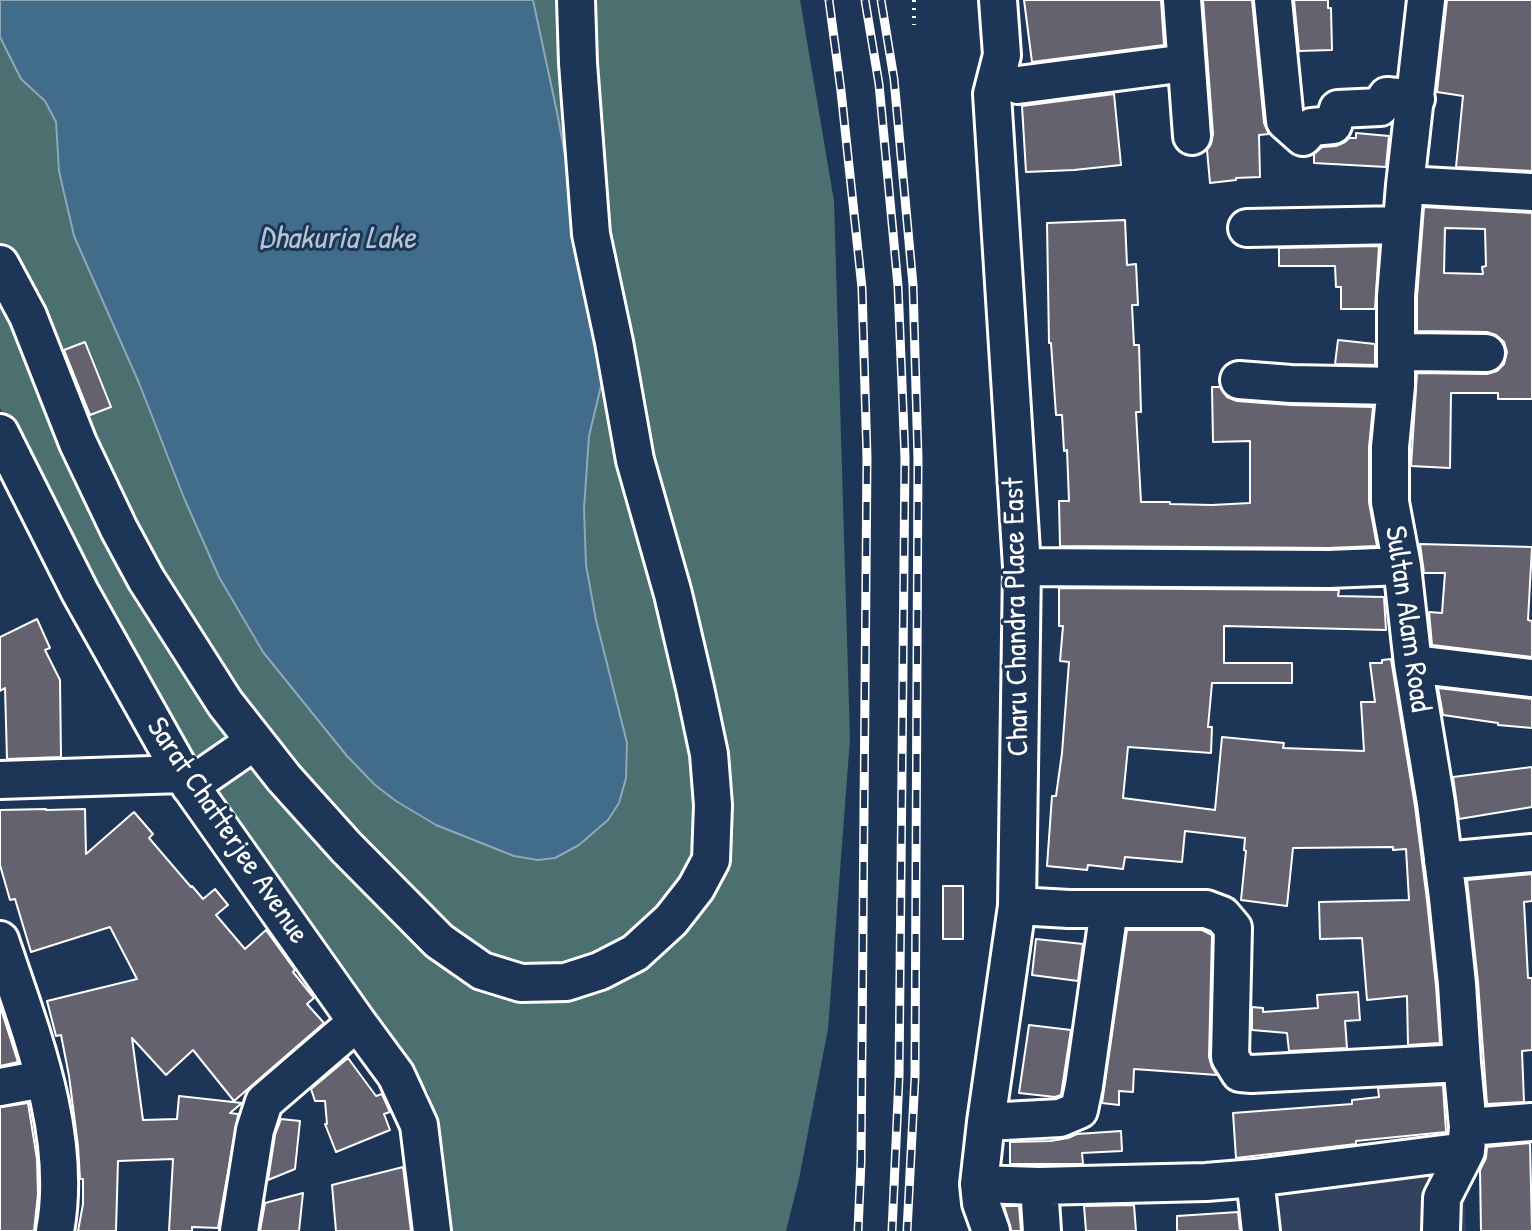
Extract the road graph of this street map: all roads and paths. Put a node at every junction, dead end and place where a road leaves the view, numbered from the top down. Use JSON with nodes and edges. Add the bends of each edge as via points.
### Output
{"nodes":[{"id":1,"x":576,"y":0,"type":"edge"},
{"id":2,"x":914,"y":0,"type":"edge"},
{"id":3,"x":998,"y":0,"type":"edge"},
{"id":4,"x":1182,"y":0,"type":"edge"},
{"id":5,"x":1273,"y":0,"type":"edge"},
{"id":6,"x":1426,"y":0,"type":"edge"},
{"id":7,"x":914,"y":25,"type":"dead end"},
{"id":8,"x":1186,"y":63,"type":"junction"},
{"id":9,"x":1018,"y":85,"type":"dead end"},
{"id":10,"x":1416,"y":99,"type":"junction"},
{"id":11,"x":1192,"y":136,"type":"dead end"},
{"id":12,"x":1405,"y":185,"type":"junction"},
{"id":13,"x":1532,"y":192,"type":"edge"},
{"id":14,"x":1401,"y":225,"type":"junction"},
{"id":15,"x":1247,"y":228,"type":"dead end"},
{"id":16,"x":0,"y":264,"type":"edge"},
{"id":17,"x":1397,"y":349,"type":"junction"},
{"id":18,"x":1486,"y":353,"type":"dead end"},
{"id":19,"x":1239,"y":380,"type":"dead end"},
{"id":20,"x":1396,"y":386,"type":"junction"},
{"id":21,"x":0,"y":433,"type":"edge"},
{"id":22,"x":1402,"y":566,"type":"junction"},
{"id":23,"x":1022,"y":567,"type":"junction"},
{"id":24,"x":1413,"y":664,"type":"junction"},
{"id":25,"x":1532,"y":678,"type":"edge"},
{"id":26,"x":255,"y":741,"type":"junction"},
{"id":27,"x":0,"y":780,"type":"edge"},
{"id":28,"x":186,"y":780,"type":"junction"},
{"id":29,"x":1532,"y":853,"type":"edge"},
{"id":30,"x":1443,"y":861,"type":"junction"},
{"id":31,"x":1017,"y":906,"type":"junction"},
{"id":32,"x":1109,"y":909,"type":"junction"},
{"id":33,"x":0,"y":940,"type":"edge"},
{"id":34,"x":357,"y":1022,"type":"junction"},
{"id":35,"x":1462,"y":1063,"type":"junction"},
{"id":36,"x":43,"y":1079,"type":"junction"},
{"id":37,"x":0,"y":1087,"type":"edge"},
{"id":38,"x":986,"y":1122,"type":"junction"},
{"id":39,"x":1532,"y":1122,"type":"edge"},
{"id":40,"x":1467,"y":1139,"type":"junction"},
{"id":41,"x":1255,"y":1178,"type":"junction"},
{"id":42,"x":979,"y":1184,"type":"junction"},
{"id":43,"x":1039,"y":1186,"type":"junction"},
{"id":44,"x":55,"y":1231,"type":"edge"},
{"id":45,"x":239,"y":1231,"type":"edge"},
{"id":46,"x":432,"y":1231,"type":"edge"},
{"id":47,"x":991,"y":1231,"type":"edge"},
{"id":48,"x":1042,"y":1231,"type":"edge"},
{"id":49,"x":1261,"y":1231,"type":"edge"},
{"id":50,"x":1441,"y":1231,"type":"edge"}],
"edges":[{"from":1,"to":26,"type":"street","via":[[591,234],[635,460],[673,594],[709,754],[711,860],[671,920],[635,953],[566,982],[521,983],[482,971],[439,941],[346,847]]},
{"from":2,"to":7,"type":"path"},
{"from":3,"to":23,"type":"street","name":"Charu Chandra Place East","via":[[1002,55],[992,94]]},
{"from":4,"to":8,"type":"street"},
{"from":5,"to":10,"type":"street","via":[[1285,121],[1303,137],[1312,127],[1333,125],[1338,109],[1380,107],[1387,96]]},
{"from":6,"to":10,"type":"street","name":"Sultan Alam Road"},
{"from":8,"to":9,"type":"street"},
{"from":8,"to":11,"type":"street"},
{"from":10,"to":12,"type":"street","name":"Sultan Alam Road"},
{"from":12,"to":13,"type":"street"},
{"from":12,"to":14,"type":"street","name":"Sultan Alam Road"},
{"from":14,"to":15,"type":"street"},
{"from":14,"to":17,"type":"street","name":"Sultan Alam Road"},
{"from":16,"to":26,"type":"street","via":[[28,316],[84,457],[139,567]]},
{"from":17,"to":18,"type":"street"},
{"from":17,"to":20,"type":"street","name":"Sultan Alam Road"},
{"from":19,"to":20,"type":"street"},
{"from":20,"to":22,"type":"street","name":"Sultan Alam Road","via":[[1390,502]]},
{"from":21,"to":28,"type":"street","name":"Sarat Chatterjee Avenue","via":[[80,592]]},
{"from":22,"to":23,"type":"street"},
{"from":22,"to":24,"type":"street","name":"Sultan Alam Road"},
{"from":23,"to":31,"type":"street","name":"Charu Chandra Place East"},
{"from":24,"to":25,"type":"street"},
{"from":24,"to":30,"type":"street","name":"Sultan Alam Road"},
{"from":26,"to":28,"type":"street"},
{"from":27,"to":28,"type":"street"},
{"from":28,"to":34,"type":"street","name":"Sarat Chatterjee Avenue"},
{"from":29,"to":30,"type":"street"},
{"from":30,"to":35,"type":"street","name":"Sultan Alam Road"},
{"from":31,"to":32,"type":"street"},
{"from":31,"to":38,"type":"street","name":"Charu Chandra Place East"},
{"from":32,"to":35,"type":"street","via":[[1206,909],[1222,915],[1233,928],[1230,1057],[1240,1073]]},
{"from":32,"to":38,"type":"street","via":[[1079,1110],[1060,1118]]},
{"from":33,"to":36,"type":"street"},
{"from":34,"to":45,"type":"street","via":[[264,1102]]},
{"from":34,"to":46,"type":"street","name":"Sarat Chatterjee Avenue","via":[[396,1075],[419,1125]]},
{"from":35,"to":40,"type":"street","name":"Sultan Alam Road"},
{"from":36,"to":37,"type":"street"},
{"from":36,"to":44,"type":"street","via":[[59,1151]]},
{"from":38,"to":42,"type":"street","name":"Charu Chandra Place East"},
{"from":39,"to":40,"type":"street"},
{"from":40,"to":41,"type":"street"},
{"from":40,"to":50,"type":"street","via":[[1442,1198]]},
{"from":41,"to":43,"type":"street"},
{"from":41,"to":49,"type":"street"},
{"from":42,"to":43,"type":"street"},
{"from":42,"to":47,"type":"street","name":"Charu Chandra Place East"},
{"from":43,"to":48,"type":"street"}]}
